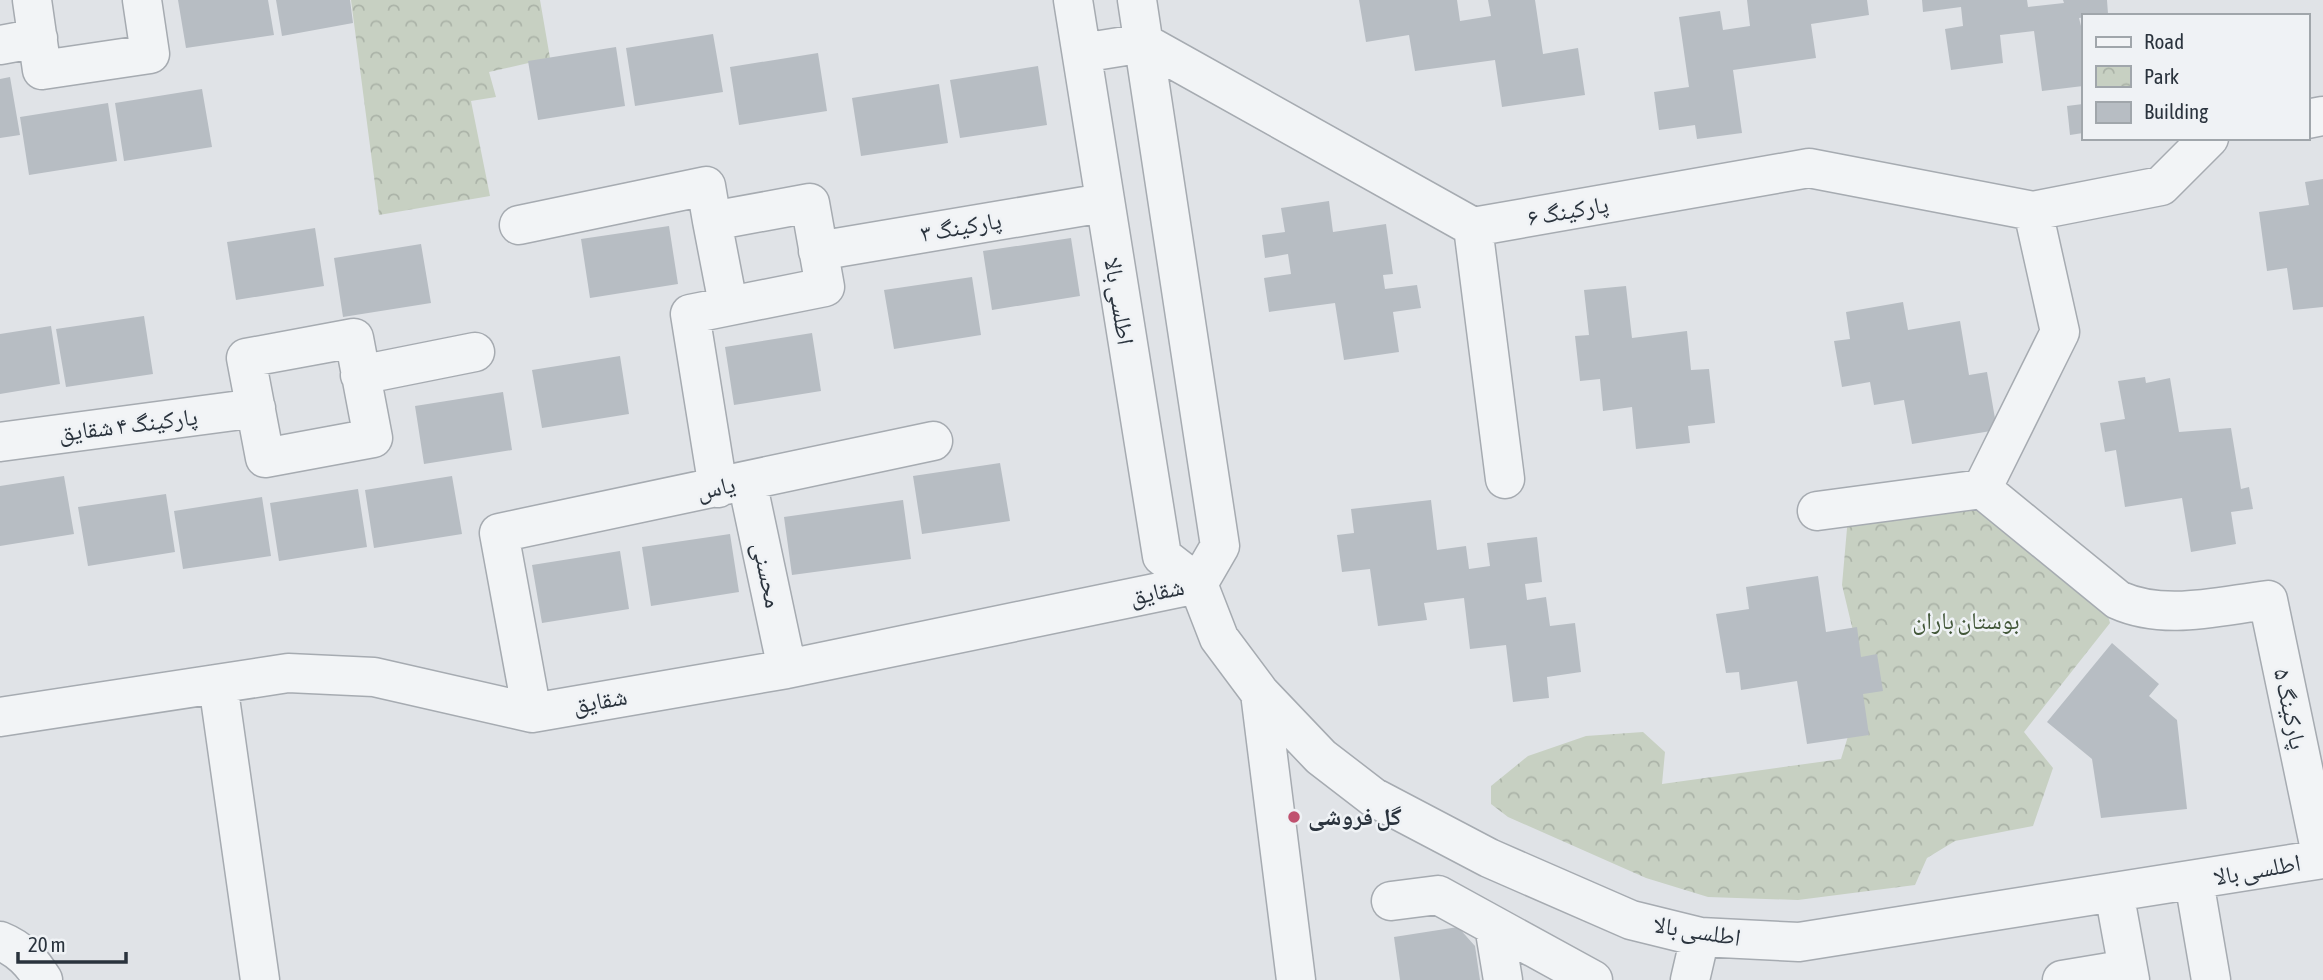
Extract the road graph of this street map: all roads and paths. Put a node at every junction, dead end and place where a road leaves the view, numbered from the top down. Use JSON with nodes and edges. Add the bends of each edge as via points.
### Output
{"nodes":[{"id":1,"x":32,"y":0,"type":"edge"},
{"id":2,"x":142,"y":0,"type":"edge"},
{"id":3,"x":1073,"y":0,"type":"edge"},
{"id":4,"x":1137,"y":0,"type":"edge"},
{"id":5,"x":38,"y":38,"type":"junction"},
{"id":6,"x":1144,"y":43,"type":"junction"},
{"id":7,"x":0,"y":45,"type":"edge"},
{"id":8,"x":1082,"y":53,"type":"junction"},
{"id":9,"x":2207,"y":140,"type":"edge"},
{"id":10,"x":1103,"y":203,"type":"junction"},
{"id":11,"x":2033,"y":211,"type":"junction"},
{"id":12,"x":712,"y":221,"type":"junction"},
{"id":13,"x":519,"y":225,"type":"dead end"},
{"id":14,"x":1474,"y":228,"type":"junction"},
{"id":15,"x":818,"y":251,"type":"junction"},
{"id":16,"x":728,"y":304,"type":"junction"},
{"id":17,"x":475,"y":352,"type":"dead end"},
{"id":18,"x":360,"y":375,"type":"junction"},
{"id":19,"x":256,"y":408,"type":"junction"},
{"id":20,"x":933,"y":441,"type":"dead end"},
{"id":21,"x":0,"y":442,"type":"edge"},
{"id":22,"x":1505,"y":479,"type":"dead end"},
{"id":23,"x":732,"y":485,"type":"junction"},
{"id":24,"x":1982,"y":489,"type":"junction"},
{"id":25,"x":1817,"y":511,"type":"dead end"},
{"id":26,"x":1198,"y":584,"type":"junction"},
{"id":27,"x":787,"y":669,"type":"junction"},
{"id":28,"x":218,"y":684,"type":"junction"},
{"id":29,"x":1260,"y":694,"type":"junction"},
{"id":30,"x":532,"y":713,"type":"junction"},
{"id":31,"x":0,"y":717,"type":"edge"},
{"id":32,"x":2322,"y":859,"type":"edge"},
{"id":33,"x":2194,"y":881,"type":"junction"},
{"id":34,"x":2114,"y":892,"type":"junction"},
{"id":35,"x":1391,"y":901,"type":"dead end"},
{"id":36,"x":1494,"y":926,"type":"junction"},
{"id":37,"x":1700,"y":936,"type":"junction"},
{"id":38,"x":0,"y":941,"type":"edge"},
{"id":39,"x":2129,"y":974,"type":"edge"},
{"id":40,"x":43,"y":980,"type":"edge"},
{"id":41,"x":260,"y":980,"type":"edge"},
{"id":42,"x":1296,"y":980,"type":"edge"},
{"id":43,"x":1503,"y":980,"type":"edge"},
{"id":44,"x":1593,"y":980,"type":"edge"},
{"id":45,"x":1690,"y":980,"type":"edge"},
{"id":46,"x":2062,"y":980,"type":"edge"},
{"id":47,"x":2211,"y":980,"type":"edge"}],
"edges":[{"from":1,"to":5,"type":"street"},
{"from":2,"to":5,"type":"street","via":[[150,54],[42,70]]},
{"from":3,"to":8,"type":"street","name":"اطلسی بالا"},
{"from":4,"to":6,"type":"street"},
{"from":5,"to":7,"type":"street"},
{"from":6,"to":8,"type":"street"},
{"from":6,"to":14,"type":"street"},
{"from":6,"to":26,"type":"street","via":[[1220,546]]},
{"from":8,"to":10,"type":"street","name":"اطلسی بالا"},
{"from":9,"to":11,"type":"street","via":[[2161,186]]},
{"from":10,"to":15,"type":"street","name":"پارکینگ ۳"},
{"from":10,"to":26,"type":"street","name":"اطلسی بالا","via":[[1162,556]]},
{"from":11,"to":14,"type":"street","name":"پارکینگ ۶","via":[[1809,168]]},
{"from":11,"to":24,"type":"street","via":[[2060,332]]},
{"from":12,"to":13,"type":"street","via":[[706,186]]},
{"from":12,"to":15,"type":"street","via":[[810,203]]},
{"from":12,"to":16,"type":"street"},
{"from":14,"to":22,"type":"street"},
{"from":15,"to":16,"type":"street","via":[[825,287]]},
{"from":16,"to":23,"type":"street","name":"محسنی","via":[[690,314]]},
{"from":17,"to":18,"type":"street"},
{"from":18,"to":19,"type":"street","via":[[354,338],[246,358]]},
{"from":18,"to":19,"type":"street","via":[[373,438],[265,458]]},
{"from":19,"to":21,"type":"street","name":"پارکینگ ۴ شقایق"},
{"from":20,"to":23,"type":"street","name":"یاس"},
{"from":23,"to":27,"type":"street","name":"محسنی"},
{"from":23,"to":30,"type":"street","name":"یاس","via":[[499,533]]},
{"from":24,"to":25,"type":"street"},
{"from":24,"to":32,"type":"street","name":"پارکینگ ۵","via":[[2119,600],[2141,610],[2161,613],[2268,600]]},
{"from":26,"to":27,"type":"street","name":"شقایق"},
{"from":26,"to":29,"type":"street","name":"اطلسی بالا","via":[[1219,638]]},
{"from":27,"to":30,"type":"street","name":"شقایق"},
{"from":28,"to":30,"type":"street","name":"شقایق","via":[[288,674],[374,677]]},
{"from":28,"to":31,"type":"street","name":"شقایق"},
{"from":28,"to":41,"type":"street"},
{"from":29,"to":37,"type":"street","name":"اطلسی بالا","via":[[1321,757],[1373,797],[1489,858],[1631,920]]},
{"from":29,"to":42,"type":"street"},
{"from":32,"to":33,"type":"street","name":"اطلسی بالا"},
{"from":33,"to":34,"type":"street","name":"اطلسی بالا"},
{"from":33,"to":47,"type":"street"},
{"from":34,"to":37,"type":"street","name":"اطلسی بالا","via":[[1799,942]]},
{"from":34,"to":39,"type":"street"},
{"from":35,"to":36,"type":"street","via":[[1438,895]]},
{"from":36,"to":43,"type":"street"},
{"from":36,"to":44,"type":"street"},
{"from":37,"to":45,"type":"street"},
{"from":38,"to":40,"type":"street","via":[[33,963]]},
{"from":39,"to":46,"type":"street"}]}
